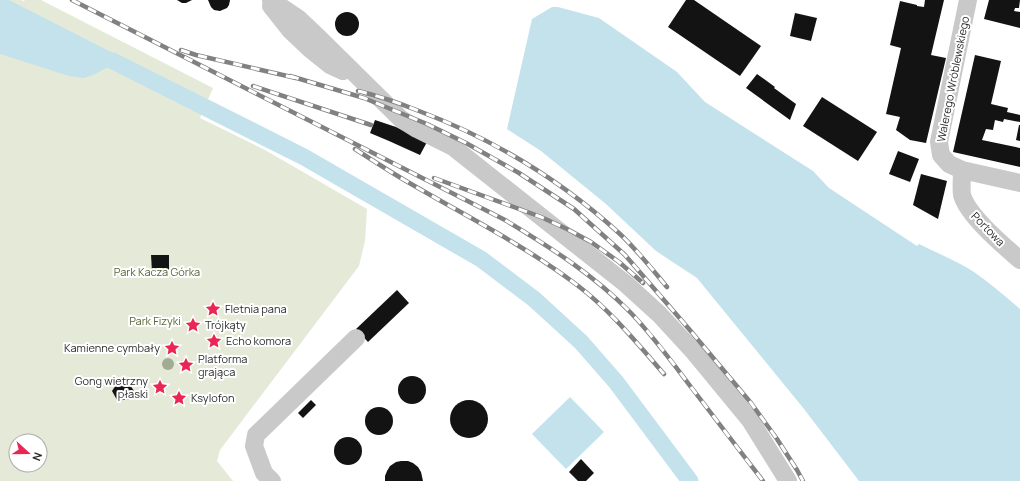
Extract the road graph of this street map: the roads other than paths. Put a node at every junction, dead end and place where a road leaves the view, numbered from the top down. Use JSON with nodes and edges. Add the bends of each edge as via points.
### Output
{"nodes":[{"id":1,"x":267,"y":0,"type":"edge"},
{"id":2,"x":271,"y":0,"type":"edge"},
{"id":3,"x":968,"y":0,"type":"edge"},
{"id":4,"x":359,"y":77,"type":"junction"},
{"id":5,"x":962,"y":170,"type":"junction"},
{"id":6,"x":1020,"y":183,"type":"edge"},
{"id":7,"x":1020,"y":260,"type":"edge"},
{"id":8,"x":356,"y":338,"type":"dead end"},
{"id":9,"x":272,"y":481,"type":"edge"},
{"id":10,"x":788,"y":481,"type":"edge"}],
"edges":[{"from":1,"to":4,"type":"street","via":[[290,30],[310,49],[330,65]]},
{"from":2,"to":4,"type":"street","via":[[299,19]]},
{"from":3,"to":5,"type":"street","name":"Walerego Wróblewskiego","via":[[939,142],[941,155],[949,164]]},
{"from":4,"to":10,"type":"street","via":[[401,119],[417,130],[453,147],[626,284],[659,314],[750,420]]},
{"from":5,"to":6,"type":"street","name":"Walerego Wróblewskiego"},
{"from":5,"to":7,"type":"street","name":"Portowa","via":[[962,195],[971,212]]},
{"from":8,"to":9,"type":"street","via":[[256,435],[254,446],[264,473]]}]}
